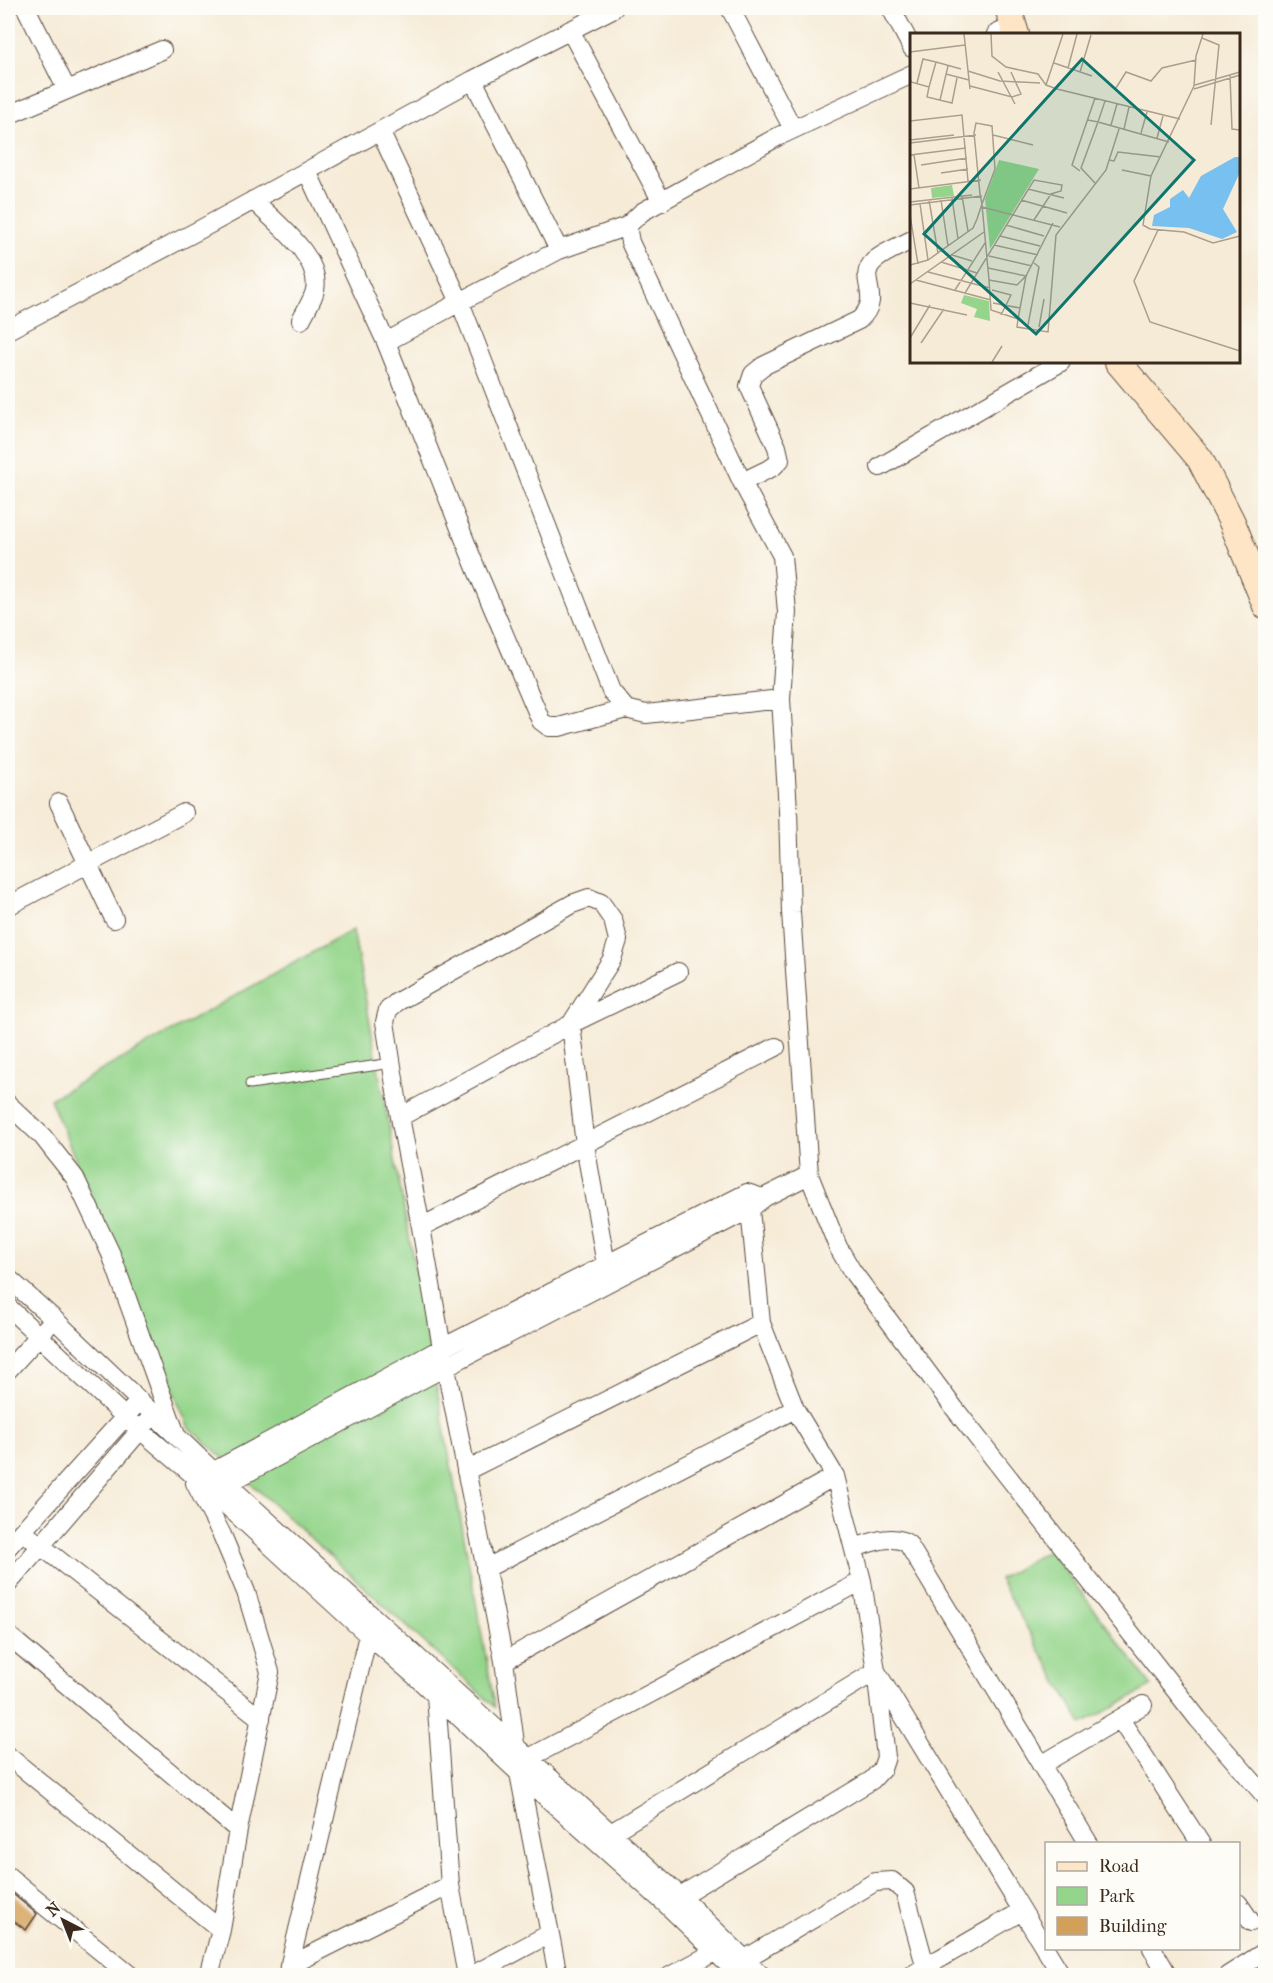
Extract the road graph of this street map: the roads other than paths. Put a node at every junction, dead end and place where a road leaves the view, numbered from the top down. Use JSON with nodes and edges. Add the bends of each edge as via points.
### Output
{"nodes":[{"id":1,"x":26,"y":8,"type":"edge"},
{"id":2,"x":615,"y":8,"type":"edge"},
{"id":3,"x":730,"y":8,"type":"edge"},
{"id":4,"x":891,"y":8,"type":"edge"},
{"id":5,"x":570,"y":30,"type":"junction"},
{"id":6,"x":910,"y":44,"type":"edge"},
{"id":7,"x":162,"y":50,"type":"dead end"},
{"id":8,"x":910,"y":75,"type":"edge"},
{"id":9,"x":473,"y":80,"type":"junction"},
{"id":10,"x":67,"y":90,"type":"junction"},
{"id":11,"x":8,"y":115,"type":"edge"},
{"id":12,"x":793,"y":129,"type":"junction"},
{"id":13,"x":380,"y":131,"type":"junction"},
{"id":14,"x":307,"y":171,"type":"junction"},
{"id":15,"x":254,"y":200,"type":"junction"},
{"id":16,"x":662,"y":202,"type":"junction"},
{"id":17,"x":627,"y":226,"type":"junction"},
{"id":18,"x":910,"y":241,"type":"edge"},
{"id":19,"x":559,"y":250,"type":"junction"},
{"id":20,"x":460,"y":302,"type":"junction"},
{"id":21,"x":301,"y":320,"type":"dead end"},
{"id":22,"x":8,"y":330,"type":"edge"},
{"id":23,"x":386,"y":342,"type":"junction"},
{"id":24,"x":1059,"y":363,"type":"edge"},
{"id":25,"x":1119,"y":363,"type":"edge"},
{"id":26,"x":880,"y":467,"type":"dead end"},
{"id":27,"x":742,"y":482,"type":"junction"},
{"id":28,"x":1266,"y":606,"type":"edge"},
{"id":29,"x":781,"y":699,"type":"junction"},
{"id":30,"x":626,"y":709,"type":"junction"},
{"id":31,"x":59,"y":803,"type":"dead end"},
{"id":32,"x":184,"y":813,"type":"dead end"},
{"id":33,"x":88,"y":863,"type":"junction"},
{"id":34,"x":8,"y":906,"type":"edge"},
{"id":35,"x":114,"y":919,"type":"dead end"},
{"id":36,"x":678,"y":972,"type":"dead end"},
{"id":37,"x":571,"y":1024,"type":"junction"},
{"id":38,"x":776,"y":1047,"type":"dead end"},
{"id":39,"x":392,"y":1063,"type":"junction"},
{"id":40,"x":250,"y":1084,"type":"dead end"},
{"id":41,"x":8,"y":1104,"type":"edge"},
{"id":42,"x":400,"y":1117,"type":"junction"},
{"id":43,"x":585,"y":1144,"type":"junction"},
{"id":44,"x":809,"y":1175,"type":"junction"},
{"id":45,"x":754,"y":1200,"type":"junction"},
{"id":46,"x":421,"y":1227,"type":"junction"},
{"id":47,"x":607,"y":1274,"type":"junction"},
{"id":48,"x":8,"y":1278,"type":"edge"},
{"id":49,"x":8,"y":1307,"type":"edge"},
{"id":50,"x":54,"y":1319,"type":"junction"},
{"id":51,"x":761,"y":1323,"type":"junction"},
{"id":52,"x":39,"y":1336,"type":"junction"},
{"id":53,"x":442,"y":1348,"type":"junction"},
{"id":54,"x":445,"y":1366,"type":"junction"},
{"id":55,"x":8,"y":1370,"type":"edge"},
{"id":56,"x":140,"y":1401,"type":"junction"},
{"id":57,"x":795,"y":1409,"type":"junction"},
{"id":58,"x":153,"y":1415,"type":"junction"},
{"id":59,"x":125,"y":1417,"type":"junction"},
{"id":60,"x":140,"y":1430,"type":"junction"},
{"id":61,"x":175,"y":1434,"type":"junction"},
{"id":62,"x":466,"y":1471,"type":"junction"},
{"id":63,"x":835,"y":1476,"type":"junction"},
{"id":64,"x":208,"y":1480,"type":"junction"},
{"id":65,"x":22,"y":1531,"type":"junction"},
{"id":66,"x":40,"y":1546,"type":"junction"},
{"id":67,"x":8,"y":1547,"type":"edge"},
{"id":68,"x":854,"y":1548,"type":"junction"},
{"id":69,"x":485,"y":1569,"type":"junction"},
{"id":70,"x":862,"y":1581,"type":"junction"},
{"id":71,"x":8,"y":1584,"type":"edge"},
{"id":72,"x":8,"y":1635,"type":"edge"},
{"id":73,"x":368,"y":1635,"type":"junction"},
{"id":74,"x":504,"y":1660,"type":"junction"},
{"id":75,"x":876,"y":1671,"type":"junction"},
{"id":76,"x":436,"y":1696,"type":"junction"},
{"id":77,"x":1143,"y":1705,"type":"dead end"},
{"id":78,"x":261,"y":1719,"type":"junction"},
{"id":79,"x":1120,"y":1719,"type":"junction"},
{"id":80,"x":8,"y":1756,"type":"edge"},
{"id":81,"x":522,"y":1760,"type":"junction"},
{"id":82,"x":1041,"y":1765,"type":"junction"},
{"id":83,"x":1266,"y":1797,"type":"edge"},
{"id":84,"x":238,"y":1830,"type":"junction"},
{"id":85,"x":603,"y":1837,"type":"junction"},
{"id":86,"x":1088,"y":1842,"type":"edge"},
{"id":87,"x":1199,"y":1842,"type":"edge"},
{"id":88,"x":8,"y":1876,"type":"edge"},
{"id":89,"x":450,"y":1885,"type":"junction"},
{"id":90,"x":674,"y":1900,"type":"junction"},
{"id":91,"x":1240,"y":1905,"type":"edge"},
{"id":92,"x":1023,"y":1911,"type":"junction"},
{"id":93,"x":1251,"y":1922,"type":"dead end"},
{"id":94,"x":221,"y":1930,"type":"junction"},
{"id":95,"x":549,"y":1935,"type":"junction"},
{"id":96,"x":1045,"y":1948,"type":"edge"},
{"id":97,"x":1046,"y":1950,"type":"edge"},
{"id":98,"x":1153,"y":1950,"type":"edge"},
{"id":99,"x":1266,"y":1951,"type":"edge"},
{"id":100,"x":715,"y":1952,"type":"junction"},
{"id":101,"x":742,"y":1967,"type":"edge"},
{"id":102,"x":288,"y":1971,"type":"edge"},
{"id":103,"x":1166,"y":1972,"type":"dead end"},
{"id":104,"x":921,"y":1973,"type":"edge"},
{"id":105,"x":131,"y":1976,"type":"edge"},
{"id":106,"x":209,"y":1976,"type":"edge"},
{"id":107,"x":469,"y":1976,"type":"edge"},
{"id":108,"x":558,"y":1976,"type":"edge"},
{"id":109,"x":670,"y":1976,"type":"edge"},
{"id":110,"x":762,"y":1976,"type":"edge"},
{"id":111,"x":1062,"y":1976,"type":"edge"},
{"id":112,"x":1227,"y":1976,"type":"edge"}],
"edges":[{"from":1,"to":10,"type":"street"},
{"from":2,"to":5,"type":"street"},
{"from":3,"to":12,"type":"street"},
{"from":4,"to":6,"type":"street"},
{"from":5,"to":9,"type":"street"},
{"from":5,"to":16,"type":"street"},
{"from":7,"to":10,"type":"street"},
{"from":8,"to":12,"type":"street"},
{"from":9,"to":13,"type":"street"},
{"from":9,"to":19,"type":"street"},
{"from":10,"to":11,"type":"street"},
{"from":12,"to":16,"type":"street"},
{"from":13,"to":14,"type":"street"},
{"from":13,"to":20,"type":"street"},
{"from":14,"to":15,"type":"street"},
{"from":14,"to":23,"type":"street"},
{"from":15,"to":21,"type":"street","via":[[305,252],[315,270],[315,290]]},
{"from":15,"to":22,"type":"street"},
{"from":16,"to":17,"type":"street","via":[[642,212]]},
{"from":17,"to":19,"type":"street"},
{"from":17,"to":27,"type":"street","via":[[630,242]]},
{"from":18,"to":27,"type":"street","via":[[874,261],[868,270],[872,297],[868,312],[859,320],[753,374],[749,386],[780,460]]},
{"from":19,"to":20,"type":"street"},
{"from":20,"to":23,"type":"street"},
{"from":20,"to":30,"type":"street","via":[[611,691]]},
{"from":23,"to":30,"type":"street","via":[[541,720],[549,727],[559,727]]},
{"from":24,"to":26,"type":"street"},
{"from":25,"to":28,"type":"street","via":[[1200,459],[1232,522]]},
{"from":27,"to":29,"type":"street","via":[[782,556],[787,620]]},
{"from":29,"to":30,"type":"street","via":[[646,714]]},
{"from":29,"to":44,"type":"street"},
{"from":31,"to":33,"type":"street"},
{"from":32,"to":33,"type":"street"},
{"from":33,"to":34,"type":"street"},
{"from":33,"to":35,"type":"street"},
{"from":36,"to":37,"type":"street"},
{"from":37,"to":39,"type":"street","via":[[612,959],[618,940],[613,920],[601,903],[589,898],[397,1002],[388,1010],[385,1022]]},
{"from":37,"to":42,"type":"street"},
{"from":37,"to":43,"type":"street"},
{"from":38,"to":43,"type":"street"},
{"from":39,"to":40,"type":"lane"},
{"from":39,"to":42,"type":"street"},
{"from":41,"to":61,"type":"street","via":[[43,1137],[75,1178],[111,1254]]},
{"from":42,"to":46,"type":"street"},
{"from":43,"to":46,"type":"street"},
{"from":43,"to":47,"type":"street"},
{"from":44,"to":45,"type":"street"},
{"from":44,"to":83,"type":"street","via":[[852,1271],[1198,1719]]},
{"from":45,"to":47,"type":"street"},
{"from":45,"to":51,"type":"street"},
{"from":46,"to":53,"type":"street"},
{"from":47,"to":53,"type":"street"},
{"from":47,"to":54,"type":"street"},
{"from":48,"to":50,"type":"street"},
{"from":49,"to":52,"type":"street"},
{"from":50,"to":52,"type":"street"},
{"from":50,"to":56,"type":"street"},
{"from":51,"to":57,"type":"street"},
{"from":51,"to":62,"type":"street"},
{"from":52,"to":55,"type":"street"},
{"from":52,"to":59,"type":"street"},
{"from":53,"to":54,"type":"street"},
{"from":53,"to":64,"type":"street"},
{"from":54,"to":62,"type":"street"},
{"from":54,"to":64,"type":"street"},
{"from":56,"to":58,"type":"street"},
{"from":56,"to":59,"type":"street"},
{"from":57,"to":63,"type":"street"},
{"from":57,"to":69,"type":"street"},
{"from":58,"to":60,"type":"street"},
{"from":58,"to":61,"type":"street"},
{"from":59,"to":60,"type":"street"},
{"from":59,"to":65,"type":"street"},
{"from":60,"to":64,"type":"street"},
{"from":60,"to":66,"type":"street"},
{"from":61,"to":64,"type":"street"},
{"from":62,"to":69,"type":"street"},
{"from":63,"to":68,"type":"street"},
{"from":63,"to":74,"type":"street"},
{"from":64,"to":73,"type":"street"},
{"from":64,"to":78,"type":"street","via":[[222,1535],[246,1592],[270,1672]]},
{"from":64,"to":81,"type":"street"},
{"from":65,"to":66,"type":"street"},
{"from":65,"to":67,"type":"street"},
{"from":66,"to":71,"type":"street"},
{"from":66,"to":78,"type":"street"},
{"from":68,"to":70,"type":"street"},
{"from":68,"to":82,"type":"street","via":[[890,1539],[908,1544]]},
{"from":69,"to":74,"type":"street"},
{"from":70,"to":75,"type":"street"},
{"from":70,"to":81,"type":"street"},
{"from":72,"to":84,"type":"street"},
{"from":73,"to":76,"type":"street"},
{"from":73,"to":102,"type":"street"},
{"from":74,"to":81,"type":"street"},
{"from":75,"to":85,"type":"street"},
{"from":75,"to":90,"type":"street","via":[[886,1757],[882,1769],[872,1780]]},
{"from":75,"to":92,"type":"street"},
{"from":76,"to":81,"type":"street"},
{"from":76,"to":89,"type":"street"},
{"from":77,"to":79,"type":"street"},
{"from":78,"to":84,"type":"street"},
{"from":79,"to":82,"type":"street"},
{"from":79,"to":87,"type":"street"},
{"from":80,"to":94,"type":"street"},
{"from":81,"to":85,"type":"street"},
{"from":81,"to":95,"type":"street"},
{"from":82,"to":86,"type":"street"},
{"from":84,"to":94,"type":"street"},
{"from":85,"to":90,"type":"street"},
{"from":88,"to":105,"type":"street"},
{"from":89,"to":102,"type":"street"},
{"from":89,"to":107,"type":"street"},
{"from":90,"to":100,"type":"street"},
{"from":90,"to":101,"type":"street"},
{"from":91,"to":93,"type":"street"},
{"from":92,"to":96,"type":"street"},
{"from":92,"to":104,"type":"street"},
{"from":94,"to":106,"type":"street"},
{"from":95,"to":107,"type":"street"},
{"from":95,"to":108,"type":"street"},
{"from":97,"to":111,"type":"street"},
{"from":98,"to":103,"type":"street"},
{"from":99,"to":112,"type":"street"},
{"from":100,"to":101,"type":"street"},
{"from":100,"to":109,"type":"street"},
{"from":101,"to":104,"type":"street","via":[[874,1882],[892,1881],[905,1892]]},
{"from":101,"to":110,"type":"street"}]}
